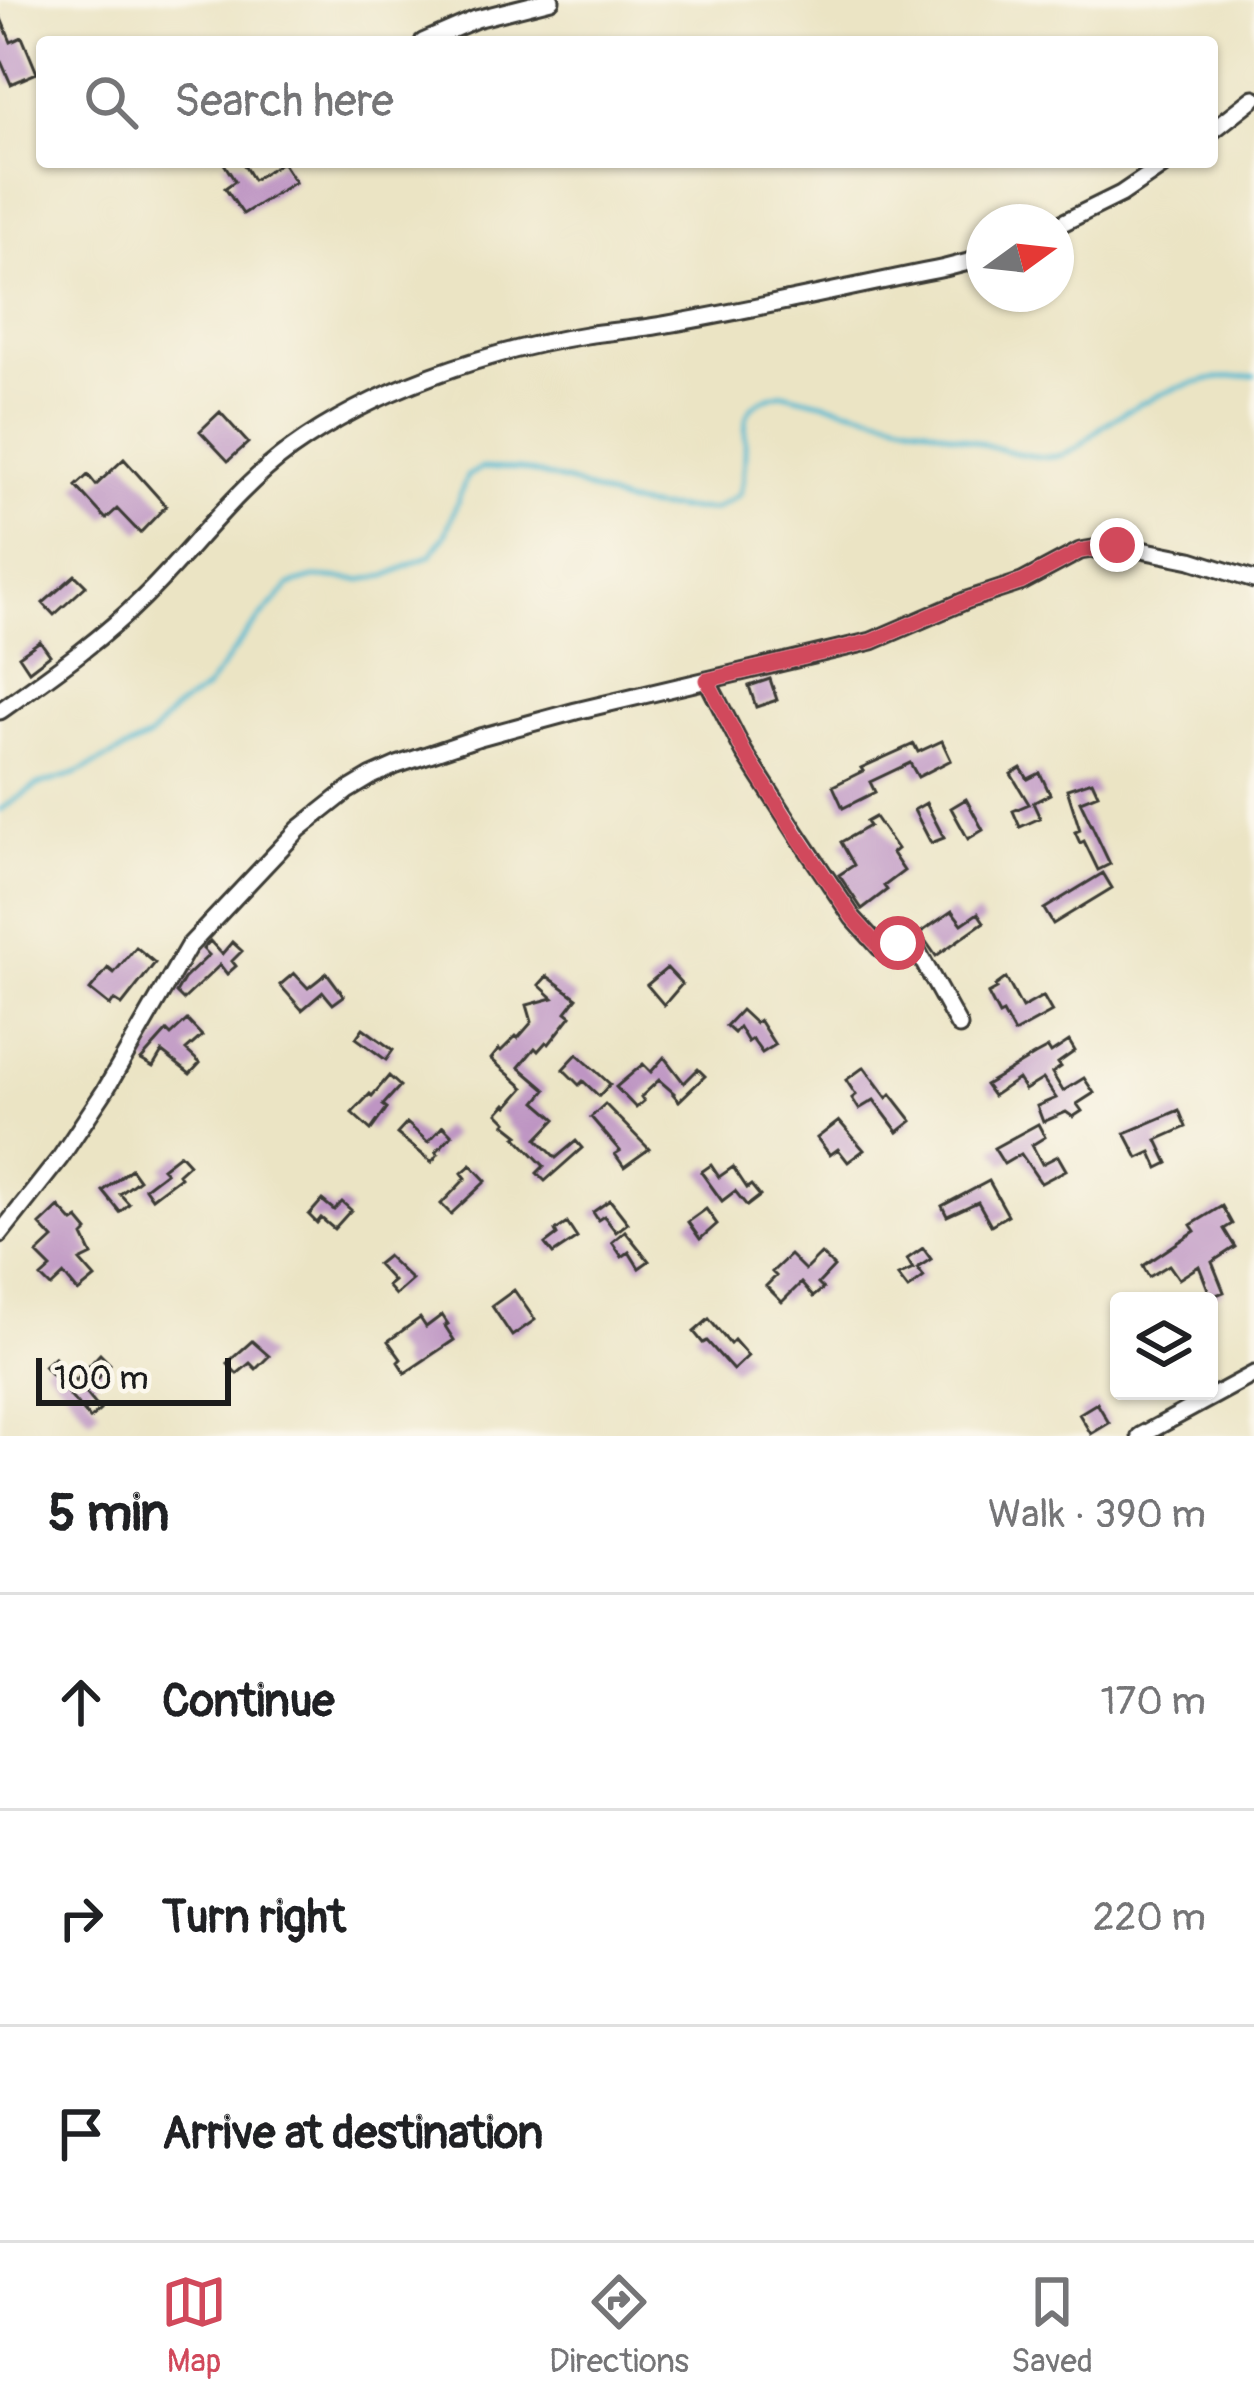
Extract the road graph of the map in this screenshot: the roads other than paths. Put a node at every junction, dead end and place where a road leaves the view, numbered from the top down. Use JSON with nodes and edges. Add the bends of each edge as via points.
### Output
{"nodes":[{"id":1,"x":551,"y":0,"type":"edge"},
{"id":2,"x":437,"y":36,"type":"edge"},
{"id":3,"x":1254,"y":98,"type":"edge"},
{"id":4,"x":1218,"y":126,"type":"edge"},
{"id":5,"x":1159,"y":168,"type":"edge"},
{"id":6,"x":1074,"y":217,"type":"edge"},
{"id":7,"x":966,"y":262,"type":"edge"},
{"id":8,"x":1254,"y":580,"type":"edge"},
{"id":9,"x":707,"y":680,"type":"junction"},
{"id":10,"x":0,"y":711,"type":"edge"},
{"id":11,"x":959,"y":1026,"type":"dead end"},
{"id":12,"x":0,"y":1234,"type":"edge"},
{"id":13,"x":1254,"y":1374,"type":"edge"},
{"id":14,"x":1140,"y":1436,"type":"edge"}],
"edges":[{"from":1,"to":2,"type":"street"},
{"from":3,"to":4,"type":"street"},
{"from":5,"to":6,"type":"street"},
{"from":7,"to":10,"type":"street","via":[[567,339],[392,390],[288,451],[146,596]]},
{"from":8,"to":9,"type":"street","via":[[1191,560],[1099,547],[872,641]]},
{"from":9,"to":11,"type":"street","via":[[744,752],[853,918],[880,948],[908,942],[918,952]]},
{"from":9,"to":12,"type":"street","via":[[397,764],[347,791],[299,829],[188,947],[106,1089]]},
{"from":13,"to":14,"type":"street"}]}
